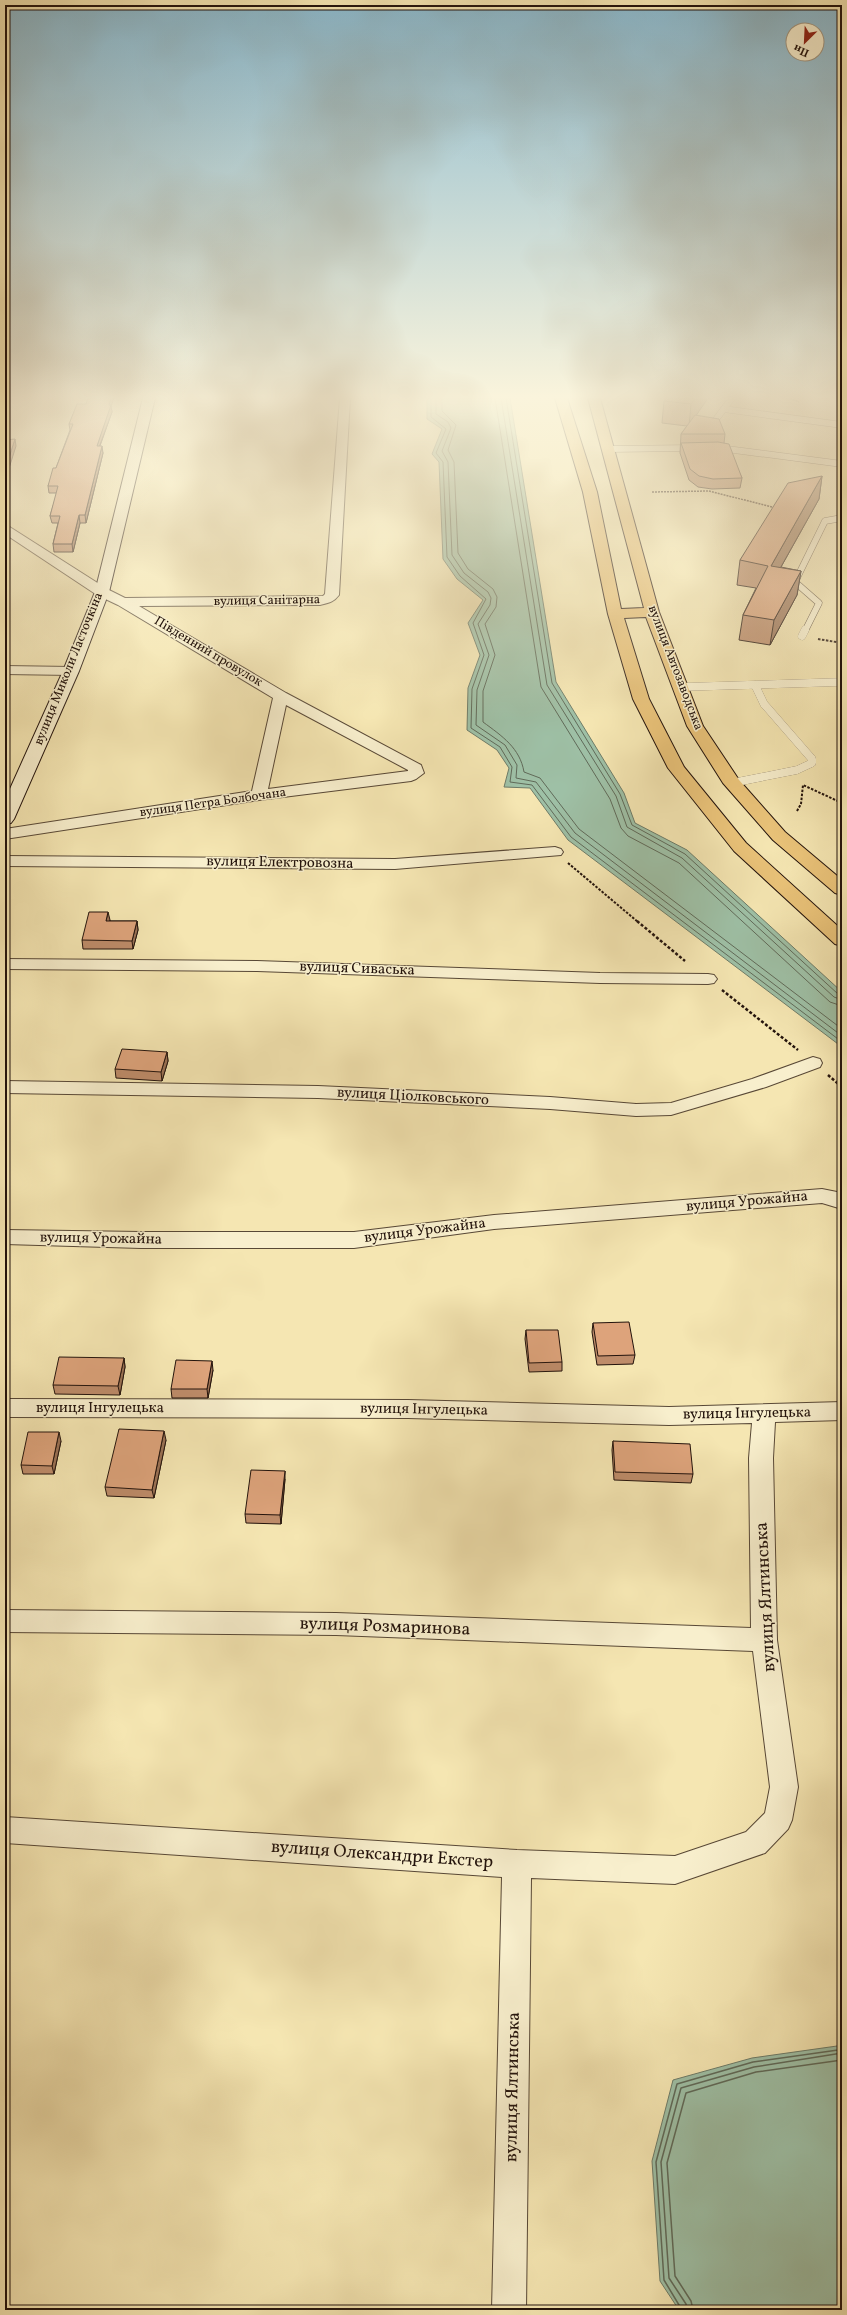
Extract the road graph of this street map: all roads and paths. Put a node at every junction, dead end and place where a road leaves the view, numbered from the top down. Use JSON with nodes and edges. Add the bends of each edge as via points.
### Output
{"nodes":[{"id":1,"x":123,"y":506,"type":"edge"},
{"id":2,"x":338,"y":506,"type":"edge"},
{"id":3,"x":593,"y":506,"type":"edge"},
{"id":4,"x":624,"y":506,"type":"edge"},
{"id":5,"x":767,"y":506,"type":"edge"},
{"id":6,"x":778,"y":509,"type":"edge"},
{"id":7,"x":842,"y":518,"type":"edge"},
{"id":8,"x":5,"y":528,"type":"edge"},
{"id":9,"x":102,"y":592,"type":"junction"},
{"id":10,"x":123,"y":602,"type":"junction"},
{"id":11,"x":652,"y":612,"type":"junction"},
{"id":12,"x":615,"y":614,"type":"junction"},
{"id":13,"x":802,"y":636,"type":"joint"},
{"id":14,"x":842,"y":643,"type":"edge"},
{"id":15,"x":5,"y":670,"type":"edge"},
{"id":16,"x":71,"y":671,"type":"junction"},
{"id":17,"x":842,"y":682,"type":"edge"},
{"id":18,"x":755,"y":685,"type":"junction"},
{"id":19,"x":681,"y":687,"type":"junction"},
{"id":20,"x":281,"y":696,"type":"junction"},
{"id":21,"x":416,"y":768,"type":"joint"},
{"id":22,"x":732,"y":783,"type":"junction"},
{"id":23,"x":259,"y":795,"type":"junction"},
{"id":24,"x":842,"y":803,"type":"edge"},
{"id":25,"x":796,"y":811,"type":"dead end"},
{"id":26,"x":5,"y":819,"type":"edge"},
{"id":27,"x":5,"y":834,"type":"edge"},
{"id":28,"x":555,"y":852,"type":"joint"},
{"id":29,"x":5,"y":861,"type":"edge"},
{"id":30,"x":842,"y":890,"type":"edge"},
{"id":31,"x":842,"y":940,"type":"edge"},
{"id":32,"x":5,"y":964,"type":"edge"},
{"id":33,"x":708,"y":979,"type":"junction"},
{"id":34,"x":813,"y":1062,"type":"joint"},
{"id":35,"x":5,"y":1087,"type":"edge"},
{"id":36,"x":842,"y":1202,"type":"edge"},
{"id":37,"x":5,"y":1237,"type":"edge"},
{"id":38,"x":5,"y":1408,"type":"edge"},
{"id":39,"x":842,"y":1412,"type":"edge"},
{"id":40,"x":764,"y":1413,"type":"junction"},
{"id":41,"x":5,"y":1621,"type":"edge"},
{"id":42,"x":764,"y":1640,"type":"junction"},
{"id":43,"x":5,"y":1830,"type":"edge"},
{"id":44,"x":755,"y":1842,"type":"joint"},
{"id":45,"x":517,"y":1864,"type":"junction"},
{"id":46,"x":509,"y":2310,"type":"edge"}],
"edges":[{"from":1,"to":9,"type":"street","name":"вулиця Миколи Ласточкіна"},
{"from":2,"to":10,"type":"street","name":"вулиця Санітарна","via":[[332,595],[328,599]]},
{"from":3,"to":12,"type":"main road","name":"вулиця Автозаводська"},
{"from":4,"to":11,"type":"main road","name":"вулиця Автозаводська"},
{"from":5,"to":6,"type":"path"},
{"from":7,"to":13,"type":"lane","via":[[824,521],[795,582],[819,603]]},
{"from":8,"to":9,"type":"street","name":"Південний провулок"},
{"from":9,"to":10,"type":"street","name":"Південний провулок"},
{"from":9,"to":16,"type":"street","name":"вулиця Миколи Ласточкіна"},
{"from":10,"to":20,"type":"street","name":"Південний провулок"},
{"from":11,"to":12,"type":"main road"},
{"from":11,"to":19,"type":"main road","name":"вулиця Автозаводська"},
{"from":12,"to":31,"type":"main road","name":"вулиця Автозаводська","via":[[641,699],[676,768],[740,847]]},
{"from":13,"to":14,"type":"path"},
{"from":15,"to":16,"type":"street"},
{"from":16,"to":26,"type":"street","name":"вулиця Миколи Ласточкіна"},
{"from":17,"to":18,"type":"lane"},
{"from":18,"to":19,"type":"lane"},
{"from":18,"to":22,"type":"lane","via":[[764,704],[812,763],[797,770]]},
{"from":19,"to":22,"type":"main road","name":"вулиця Автозаводська","via":[[695,726]]},
{"from":20,"to":21,"type":"street","name":"Південний провулок"},
{"from":20,"to":23,"type":"street"},
{"from":21,"to":23,"type":"street","name":"вулиця Петра Болбочана","via":[[416,773],[411,776]]},
{"from":22,"to":30,"type":"main road","name":"вулиця Автозаводська","via":[[779,836]]},
{"from":23,"to":27,"type":"street","name":"вулиця Петра Болбочана"},
{"from":24,"to":25,"type":"path","via":[[803,785],[801,804]]},
{"from":28,"to":29,"type":"street","name":"вулиця Електровозна","via":[[395,864]]},
{"from":28,"to":33,"type":"path"},
{"from":32,"to":33,"type":"street","name":"вулиця Сиваська","via":[[257,966],[600,978]]},
{"from":33,"to":34,"type":"path"},
{"from":34,"to":35,"type":"street","name":"вулиця Ціолковського","via":[[760,1083],[671,1109],[636,1110],[550,1103],[318,1092]]},
{"from":36,"to":37,"type":"street","name":"вулиця Урожайна","via":[[835,1198],[814,1196],[479,1224],[354,1240]]},
{"from":38,"to":40,"type":"street","name":"вулиця Інгулецька","via":[[408,1409],[669,1416]]},
{"from":39,"to":40,"type":"street","name":"вулиця Інгулецька"},
{"from":40,"to":42,"type":"street","name":"вулиця Ялтинська","via":[[761,1458]]},
{"from":41,"to":42,"type":"street","name":"вулиця Розмаринова","via":[[336,1624]]},
{"from":42,"to":44,"type":"street","name":"вулиця Ялтинська","via":[[784,1787],[778,1820]]},
{"from":43,"to":45,"type":"street","name":"вулиця Олександри Екстер"},
{"from":44,"to":45,"type":"street","name":"вулиця Олександри Екстер","via":[[675,1870]]},
{"from":45,"to":46,"type":"street","name":"вулиця Ялтинська"}]}
